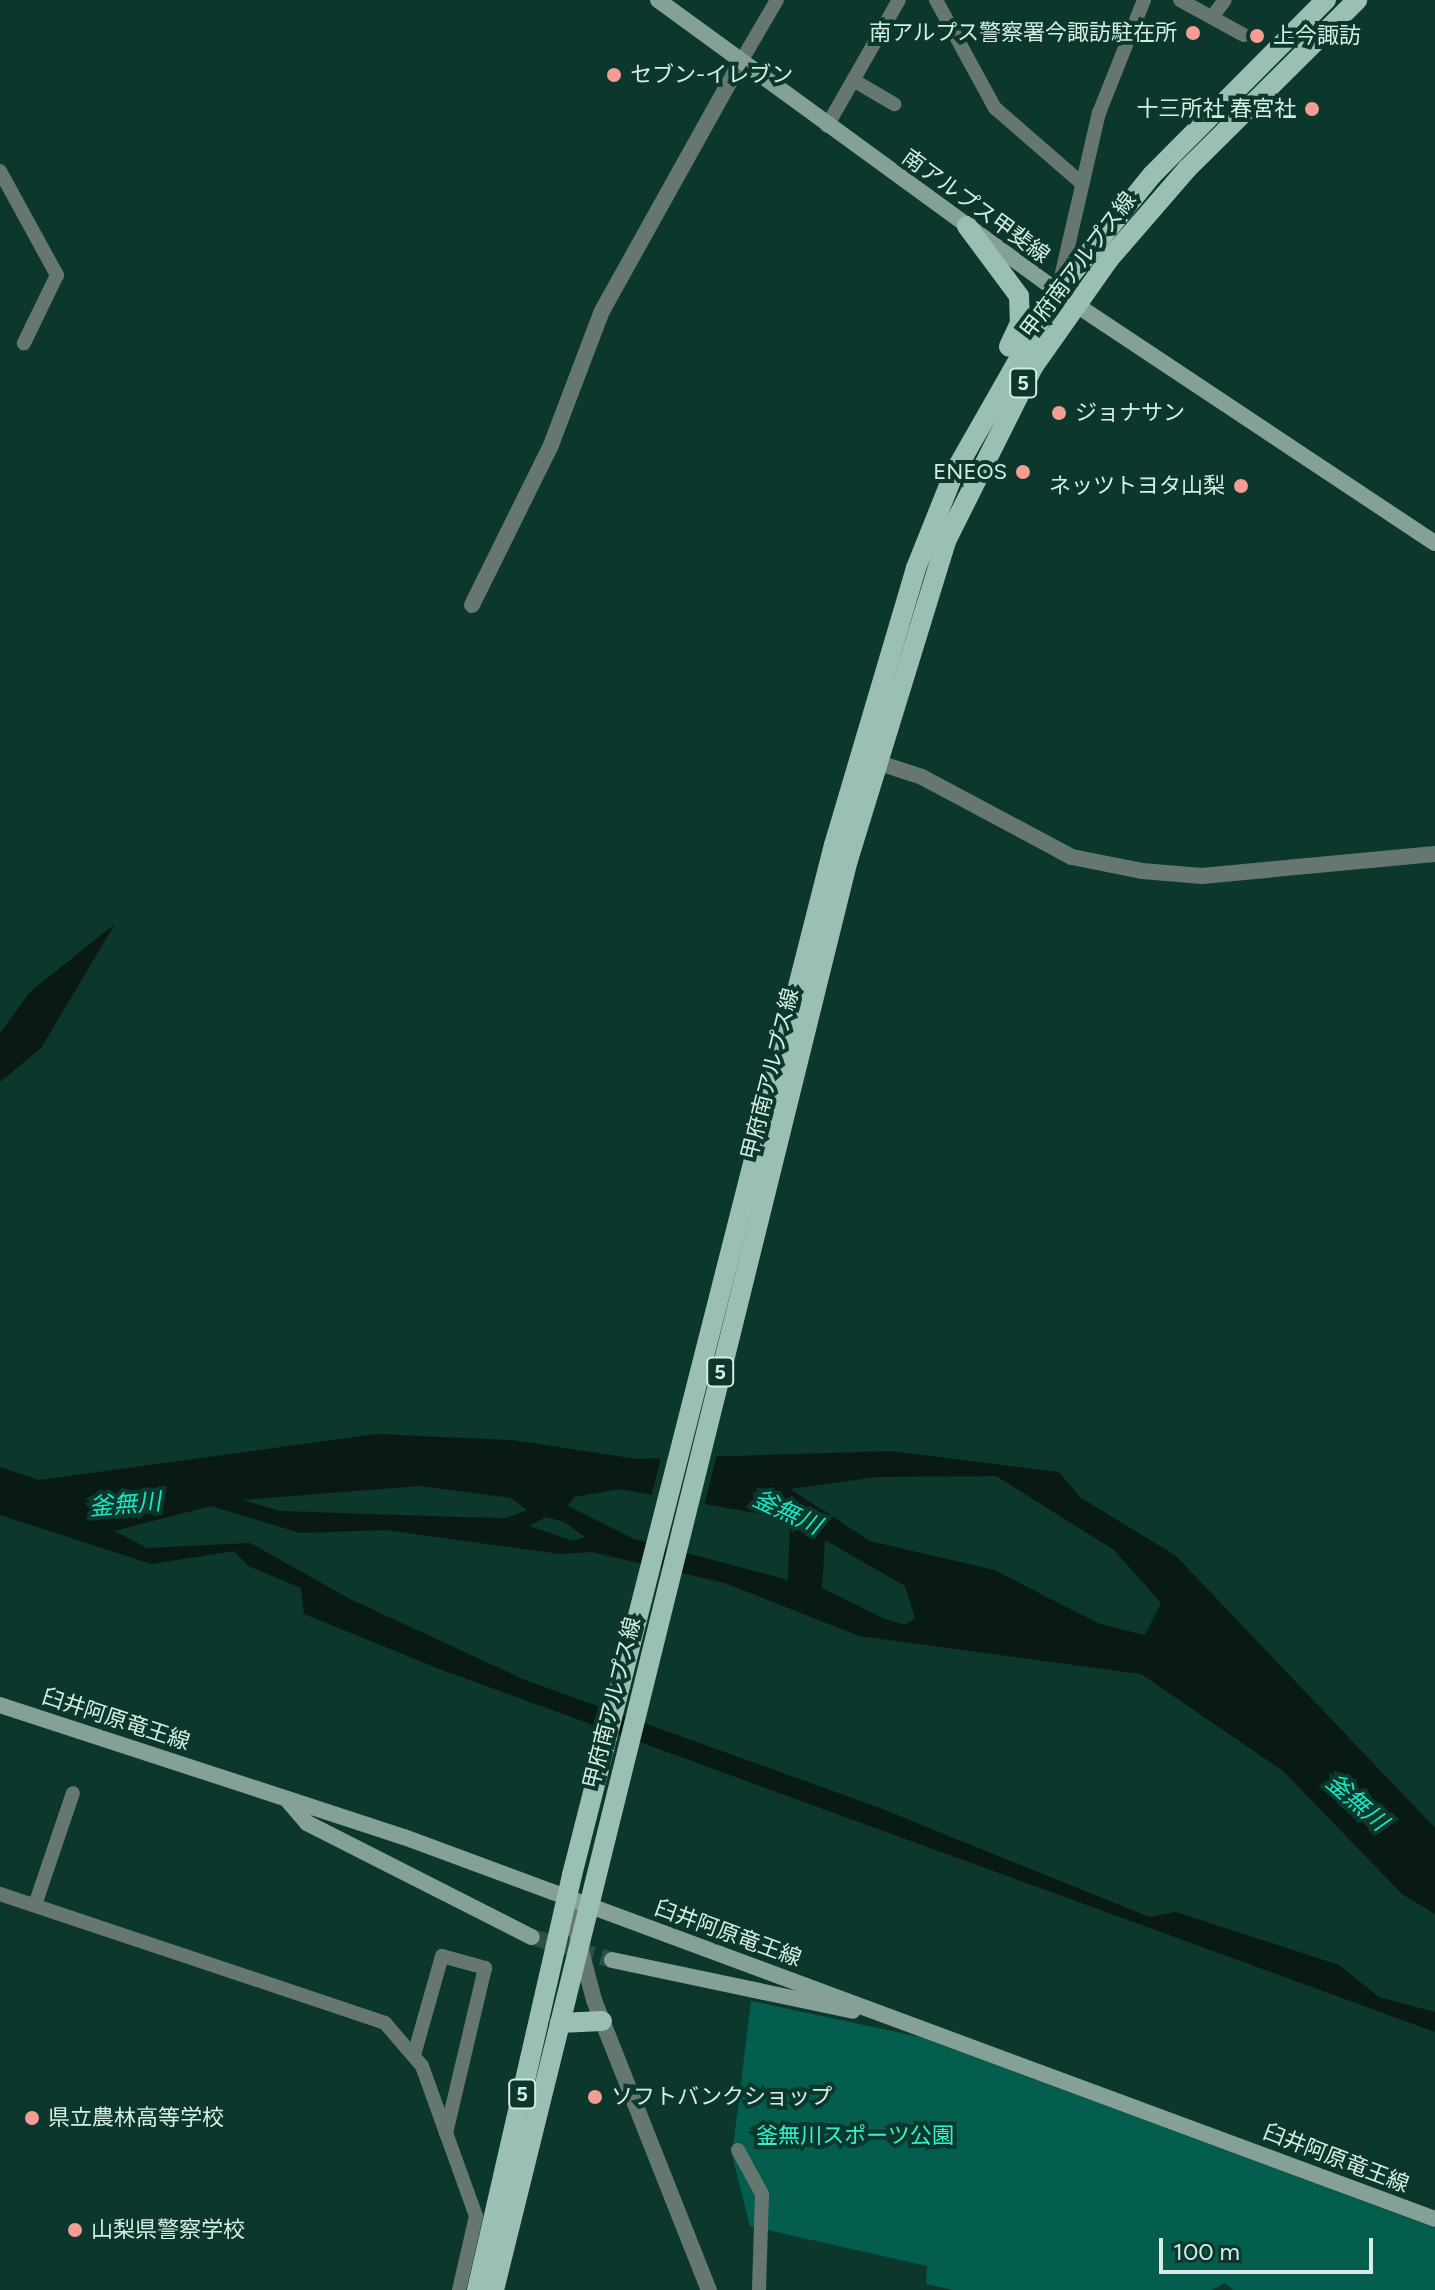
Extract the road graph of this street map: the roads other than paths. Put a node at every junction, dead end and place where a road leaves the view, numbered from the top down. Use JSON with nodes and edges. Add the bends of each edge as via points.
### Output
{"nodes":[{"id":1,"x":658,"y":0,"type":"edge"},
{"id":2,"x":777,"y":0,"type":"edge"},
{"id":3,"x":899,"y":0,"type":"edge"},
{"id":4,"x":936,"y":0,"type":"edge"},
{"id":5,"x":1144,"y":0,"type":"edge"},
{"id":6,"x":1180,"y":0,"type":"edge"},
{"id":7,"x":1225,"y":0,"type":"edge"},
{"id":8,"x":1326,"y":0,"type":"edge"},
{"id":9,"x":1357,"y":0,"type":"edge"},
{"id":10,"x":1212,"y":17,"type":"junction"},
{"id":11,"x":1244,"y":35,"type":"dead end"},
{"id":12,"x":740,"y":63,"type":"junction"},
{"id":13,"x":853,"y":80,"type":"junction"},
{"id":14,"x":894,"y":104,"type":"dead end"},
{"id":15,"x":827,"y":126,"type":"junction"},
{"id":16,"x":0,"y":171,"type":"edge"},
{"id":17,"x":1079,"y":181,"type":"junction"},
{"id":18,"x":967,"y":226,"type":"junction"},
{"id":19,"x":1058,"y":291,"type":"junction"},
{"id":20,"x":1075,"y":304,"type":"junction"},
{"id":21,"x":24,"y":343,"type":"dead end"},
{"id":22,"x":964,"y":453,"type":"junction"},
{"id":23,"x":1435,"y":543,"type":"edge"},
{"id":24,"x":472,"y":605,"type":"dead end"},
{"id":25,"x":866,"y":758,"type":"junction"},
{"id":26,"x":1435,"y":854,"type":"edge"},
{"id":27,"x":840,"y":858,"type":"junction"},
{"id":28,"x":0,"y":1705,"type":"edge"},
{"id":29,"x":73,"y":1793,"type":"dead end"},
{"id":30,"x":289,"y":1802,"type":"junction"},
{"id":31,"x":0,"y":1894,"type":"edge"},
{"id":32,"x":566,"y":1897,"type":"junction"},
{"id":33,"x":588,"y":1904,"type":"junction"},
{"id":34,"x":35,"y":1905,"type":"junction"},
{"id":35,"x":532,"y":1937,"type":"tunnel mouth"},
{"id":36,"x":578,"y":1951,"type":"junction"},
{"id":37,"x":612,"y":1960,"type":"tunnel mouth"},
{"id":38,"x":891,"y":2016,"type":"junction"},
{"id":39,"x":602,"y":2021,"type":"junction"},
{"id":40,"x":560,"y":2023,"type":"junction"},
{"id":41,"x":414,"y":2055,"type":"junction"},
{"id":42,"x":446,"y":2134,"type":"junction"},
{"id":43,"x":738,"y":2150,"type":"dead end"},
{"id":44,"x":1435,"y":2219,"type":"edge"},
{"id":45,"x":459,"y":2290,"type":"edge"},
{"id":46,"x":477,"y":2290,"type":"edge"},
{"id":47,"x":494,"y":2290,"type":"edge"},
{"id":48,"x":709,"y":2290,"type":"edge"},
{"id":49,"x":759,"y":2290,"type":"edge"}],
"edges":[{"from":1,"to":12,"type":"main road","name":"南アルプス甲斐線"},
{"from":2,"to":12,"type":"street"},
{"from":3,"to":13,"type":"street"},
{"from":4,"to":17,"type":"street","via":[[995,108]]},
{"from":5,"to":17,"type":"street"},
{"from":6,"to":10,"type":"street"},
{"from":7,"to":10,"type":"street"},
{"from":8,"to":19,"type":"main road","name":"甲府南アルプス線","number":"5","via":[[1152,175]]},
{"from":9,"to":20,"type":"main road","name":"甲府南アルプス線","number":"5","via":[[1187,169]]},
{"from":10,"to":11,"type":"street"},
{"from":12,"to":15,"type":"main road","name":"南アルプス甲斐線"},
{"from":12,"to":24,"type":"street","via":[[602,311],[551,445]]},
{"from":13,"to":14,"type":"street"},
{"from":13,"to":15,"type":"street"},
{"from":15,"to":18,"type":"main road","name":"南アルプス甲斐線"},
{"from":16,"to":21,"type":"street","via":[[57,275]]},
{"from":17,"to":19,"type":"street"},
{"from":18,"to":19,"type":"main road","name":"南アルプス甲斐線"},
{"from":18,"to":22,"type":"main road","via":[[983,256],[1012,281],[1022,311]]},
{"from":19,"to":20,"type":"main road","name":"南アルプス甲斐線"},
{"from":19,"to":22,"type":"main road","name":"甲府南アルプス線","number":"5"},
{"from":20,"to":23,"type":"main road","name":"南アルプス甲斐線"},
{"from":20,"to":25,"type":"main road","name":"甲府南アルプス線","number":"5","via":[[1013,402],[946,541]]},
{"from":22,"to":25,"type":"main road","name":"甲府南アルプス線","number":"5","via":[[916,568]]},
{"from":25,"to":26,"type":"street","via":[[922,777],[1072,857],[1142,871],[1202,876]]},
{"from":25,"to":27,"type":"main road","name":"甲府南アルプス線","number":"5"},
{"from":27,"to":32,"type":"main road","name":"甲府南アルプス線","number":"5"},
{"from":27,"to":33,"type":"main road","name":"甲府南アルプス線","number":"5"},
{"from":28,"to":30,"type":"main road","name":"臼井阿原竜王線"},
{"from":29,"to":34,"type":"street"},
{"from":30,"to":32,"type":"main road","name":"臼井阿原竜王線"},
{"from":30,"to":35,"type":"main road","via":[[307,1823]]},
{"from":31,"to":34,"type":"street"},
{"from":32,"to":33,"type":"main road","name":"臼井阿原竜王線"},
{"from":32,"to":36,"type":"street"},
{"from":32,"to":46,"type":"main road","name":"甲府南アルプス線","number":"5"},
{"from":33,"to":36,"type":"main road","name":"甲府南アルプス線","number":"5"},
{"from":33,"to":38,"type":"main road","name":"臼井阿原竜王線"},
{"from":34,"to":41,"type":"street","via":[[362,2011]]},
{"from":36,"to":39,"type":"street"},
{"from":36,"to":40,"type":"main road","name":"甲府南アルプス線","number":"5"},
{"from":37,"to":38,"type":"main road"},
{"from":38,"to":44,"type":"main road","name":"臼井阿原竜王線"},
{"from":39,"to":40,"type":"main road"},
{"from":39,"to":48,"type":"street"},
{"from":40,"to":47,"type":"main road","name":"甲府南アルプス線","number":"5"},
{"from":41,"to":42,"type":"street"},
{"from":41,"to":42,"type":"street","via":[[442,1956],[485,1968]]},
{"from":42,"to":45,"type":"street","via":[[476,2216]]},
{"from":43,"to":49,"type":"street","via":[[762,2194]]}]}
